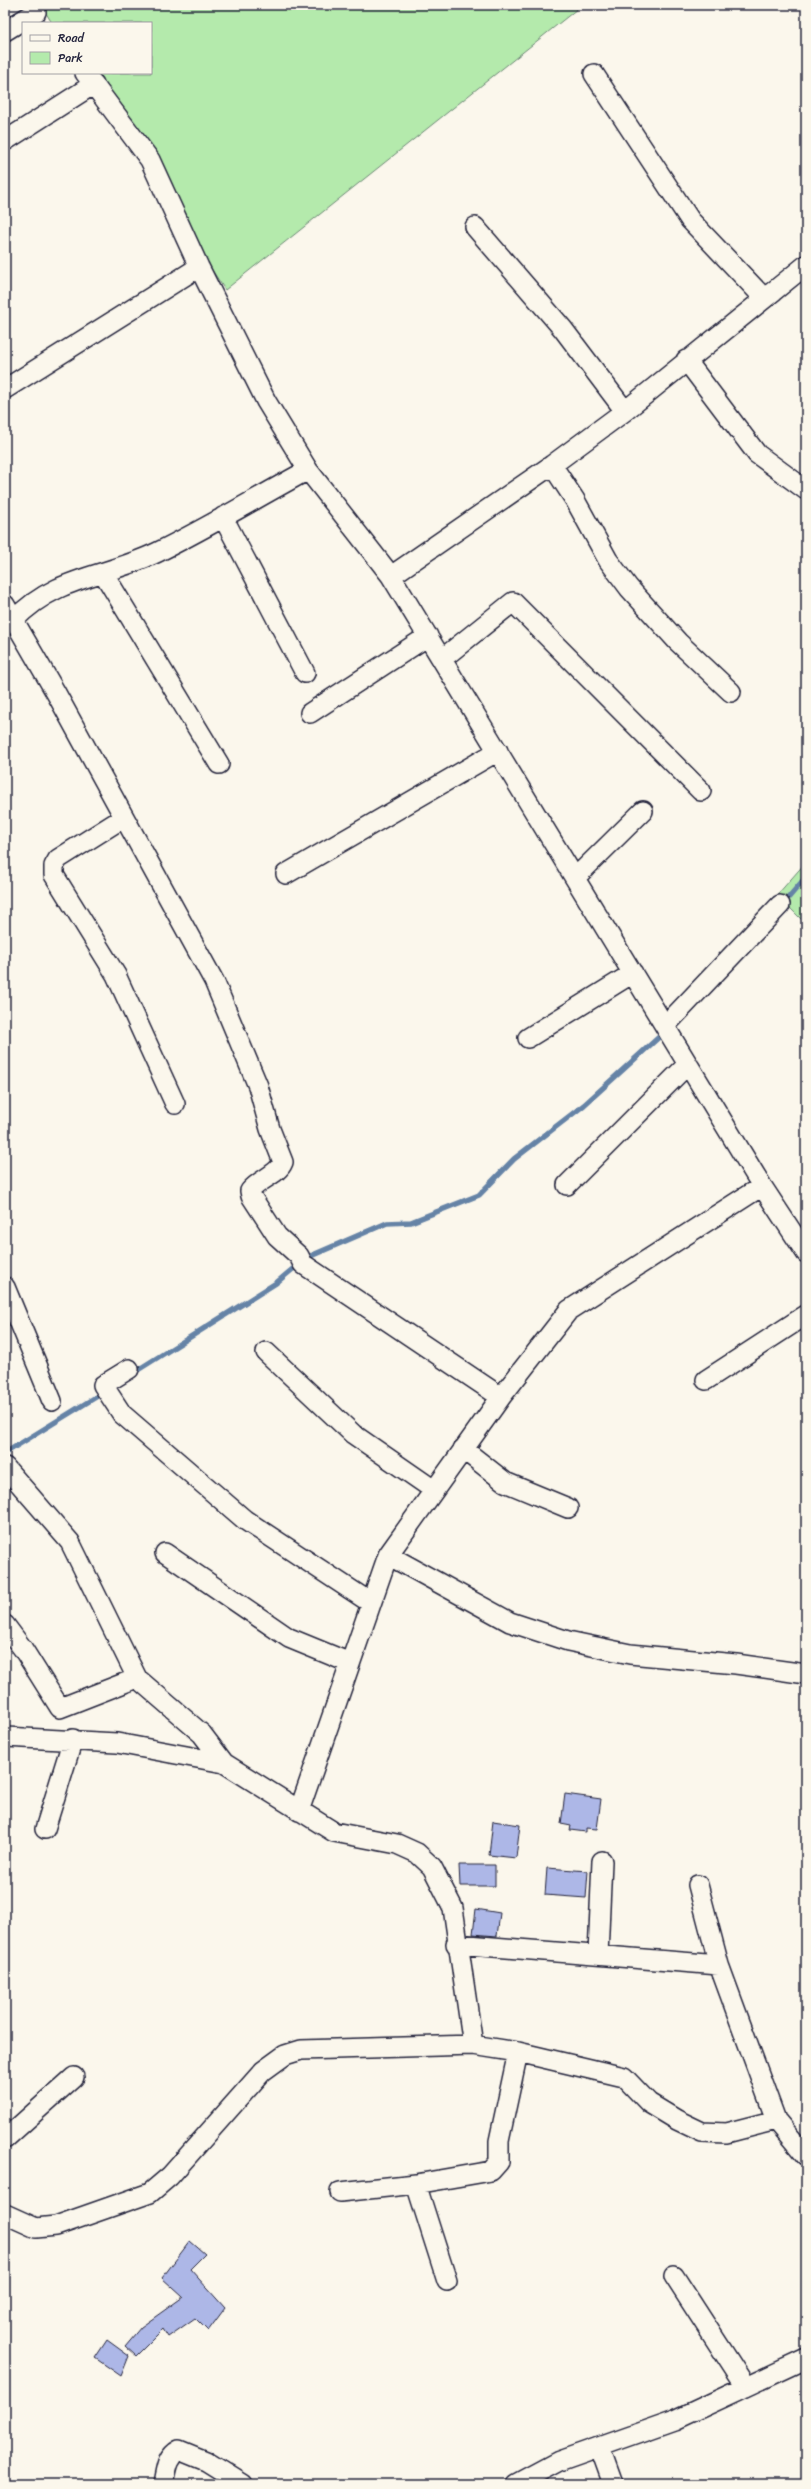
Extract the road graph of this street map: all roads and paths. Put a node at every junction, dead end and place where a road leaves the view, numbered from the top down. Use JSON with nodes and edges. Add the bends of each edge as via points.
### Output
{"nodes":[{"id":1,"x":37,"y":13,"type":"edge"},
{"id":2,"x":5,"y":32,"type":"edge"},
{"id":3,"x":594,"y":74,"type":"dead end"},
{"id":4,"x":89,"y":79,"type":"edge"},
{"id":5,"x":5,"y":141,"type":"edge"},
{"id":6,"x":475,"y":227,"type":"dead end"},
{"id":7,"x":806,"y":265,"type":"edge"},
{"id":8,"x":199,"y":267,"type":"junction"},
{"id":9,"x":764,"y":298,"type":"junction"},
{"id":10,"x":686,"y":360,"type":"junction"},
{"id":11,"x":5,"y":389,"type":"edge"},
{"id":12,"x":625,"y":410,"type":"junction"},
{"id":13,"x":552,"y":465,"type":"junction"},
{"id":14,"x":308,"y":470,"type":"junction"},
{"id":15,"x":806,"y":490,"type":"edge"},
{"id":16,"x":223,"y":517,"type":"junction"},
{"id":17,"x":104,"y":574,"type":"junction"},
{"id":18,"x":391,"y":576,"type":"junction"},
{"id":19,"x":10,"y":613,"type":"edge"},
{"id":20,"x":428,"y":636,"type":"junction"},
{"id":21,"x":442,"y":659,"type":"junction"},
{"id":22,"x":306,"y":673,"type":"dead end"},
{"id":23,"x":731,"y":692,"type":"dead end"},
{"id":24,"x":310,"y":713,"type":"dead end"},
{"id":25,"x":498,"y":751,"type":"junction"},
{"id":26,"x":219,"y":764,"type":"dead end"},
{"id":27,"x":700,"y":791,"type":"dead end"},
{"id":28,"x":643,"y":811,"type":"dead end"},
{"id":29,"x":123,"y":818,"type":"junction"},
{"id":30,"x":286,"y":874,"type":"dead end"},
{"id":31,"x":575,"y":878,"type":"junction"},
{"id":32,"x":780,"y":905,"type":"dead end"},
{"id":33,"x":633,"y":974,"type":"junction"},
{"id":34,"x":665,"y":1026,"type":"junction"},
{"id":35,"x":528,"y":1038,"type":"dead end"},
{"id":36,"x":688,"y":1064,"type":"junction"},
{"id":37,"x":175,"y":1104,"type":"dead end"},
{"id":38,"x":567,"y":1185,"type":"dead end"},
{"id":39,"x":762,"y":1186,"type":"junction"},
{"id":40,"x":806,"y":1253,"type":"edge"},
{"id":41,"x":5,"y":1287,"type":"edge"},
{"id":42,"x":806,"y":1315,"type":"edge"},
{"id":43,"x":266,"y":1352,"type":"dead end"},
{"id":44,"x":129,"y":1369,"type":"dead end"},
{"id":45,"x":706,"y":1380,"type":"dead end"},
{"id":46,"x":500,"y":1397,"type":"junction"},
{"id":47,"x":52,"y":1401,"type":"dead end"},
{"id":48,"x":463,"y":1450,"type":"junction"},
{"id":49,"x":5,"y":1467,"type":"edge"},
{"id":50,"x":434,"y":1490,"type":"junction"},
{"id":51,"x":568,"y":1508,"type":"dead end"},
{"id":52,"x":165,"y":1553,"type":"dead end"},
{"id":53,"x":388,"y":1555,"type":"junction"},
{"id":54,"x":371,"y":1603,"type":"junction"},
{"id":55,"x":5,"y":1625,"type":"edge"},
{"id":56,"x":350,"y":1663,"type":"junction"},
{"id":57,"x":806,"y":1674,"type":"edge"},
{"id":58,"x":137,"y":1678,"type":"junction"},
{"id":59,"x":5,"y":1737,"type":"edge"},
{"id":60,"x":73,"y":1739,"type":"junction"},
{"id":61,"x":224,"y":1763,"type":"junction"},
{"id":62,"x":299,"y":1812,"type":"junction"},
{"id":63,"x":45,"y":1829,"type":"dead end"},
{"id":64,"x":602,"y":1861,"type":"dead end"},
{"id":65,"x":698,"y":1885,"type":"dead end"},
{"id":66,"x":456,"y":1944,"type":"junction"},
{"id":67,"x":598,"y":1955,"type":"junction"},
{"id":68,"x":719,"y":1965,"type":"junction"},
{"id":69,"x":474,"y":2045,"type":"junction"},
{"id":70,"x":518,"y":2052,"type":"junction"},
{"id":71,"x":74,"y":2077,"type":"dead end"},
{"id":72,"x":776,"y":2120,"type":"junction"},
{"id":73,"x":5,"y":2139,"type":"edge"},
{"id":74,"x":806,"y":2156,"type":"edge"},
{"id":75,"x":416,"y":2184,"type":"junction"},
{"id":76,"x":340,"y":2192,"type":"dead end"},
{"id":77,"x":5,"y":2214,"type":"edge"},
{"id":78,"x":674,"y":2276,"type":"dead end"},
{"id":79,"x":446,"y":2282,"type":"dead end"},
{"id":80,"x":806,"y":2359,"type":"edge"},
{"id":81,"x":746,"y":2386,"type":"junction"},
{"id":82,"x":600,"y":2448,"type":"junction"},
{"id":83,"x":163,"y":2484,"type":"edge"},
{"id":84,"x":243,"y":2484,"type":"edge"},
{"id":85,"x":516,"y":2484,"type":"edge"},
{"id":86,"x":613,"y":2484,"type":"edge"}],
"edges":[{"from":1,"to":2,"type":"street"},
{"from":3,"to":9,"type":"street","via":[[690,220]]},
{"from":4,"to":5,"type":"street"},
{"from":4,"to":8,"type":"street","via":[[150,160]]},
{"from":6,"to":12,"type":"street","via":[[563,329]]},
{"from":7,"to":9,"type":"street"},
{"from":8,"to":11,"type":"street"},
{"from":8,"to":14,"type":"street","via":[[266,400]]},
{"from":9,"to":10,"type":"street"},
{"from":10,"to":12,"type":"street"},
{"from":10,"to":15,"type":"street","via":[[757,454]]},
{"from":12,"to":13,"type":"street"},
{"from":13,"to":18,"type":"street"},
{"from":13,"to":23,"type":"street","via":[[575,500],[608,560],[629,588],[678,642]]},
{"from":14,"to":16,"type":"street"},
{"from":14,"to":18,"type":"street"},
{"from":16,"to":17,"type":"street","via":[[158,552]]},
{"from":16,"to":22,"type":"street"},
{"from":17,"to":19,"type":"street","via":[[59,586]]},
{"from":17,"to":26,"type":"street"},
{"from":18,"to":20,"type":"street"},
{"from":19,"to":29,"type":"street"},
{"from":20,"to":21,"type":"street"},
{"from":20,"to":24,"type":"street"},
{"from":21,"to":25,"type":"street"},
{"from":21,"to":27,"type":"street","via":[[513,602]]},
{"from":25,"to":30,"type":"street"},
{"from":25,"to":31,"type":"street"},
{"from":28,"to":31,"type":"street"},
{"from":29,"to":37,"type":"street","via":[[58,859],[54,866],[54,875],[116,975]]},
{"from":29,"to":46,"type":"street","via":[[214,981],[258,1086],[270,1129],[283,1162],[281,1167],[254,1185],[250,1191],[277,1236],[301,1260]]},
{"from":31,"to":33,"type":"street"},
{"from":32,"to":34,"type":"street"},
{"from":33,"to":34,"type":"street"},
{"from":33,"to":35,"type":"street"},
{"from":34,"to":36,"type":"street"},
{"from":36,"to":38,"type":"street"},
{"from":36,"to":39,"type":"street"},
{"from":39,"to":40,"type":"street"},
{"from":39,"to":46,"type":"street","via":[[569,1310]]},
{"from":41,"to":47,"type":"street"},
{"from":42,"to":45,"type":"street"},
{"from":43,"to":50,"type":"street","via":[[353,1434]]},
{"from":44,"to":54,"type":"street","via":[[104,1385],[122,1414],[245,1520]]},
{"from":46,"to":48,"type":"street"},
{"from":48,"to":50,"type":"street"},
{"from":48,"to":51,"type":"street","via":[[505,1482]]},
{"from":49,"to":58,"type":"street","via":[[70,1542]]},
{"from":50,"to":53,"type":"street"},
{"from":52,"to":56,"type":"street","via":[[289,1638]]},
{"from":53,"to":54,"type":"street"},
{"from":53,"to":57,"type":"street","via":[[510,1622],[568,1641],[630,1654],[736,1664]]},
{"from":54,"to":56,"type":"street"},
{"from":55,"to":58,"type":"street","via":[[60,1708]]},
{"from":56,"to":62,"type":"street"},
{"from":58,"to":61,"type":"street","via":[[202,1734]]},
{"from":59,"to":60,"type":"street"},
{"from":60,"to":61,"type":"street","via":[[117,1742]]},
{"from":60,"to":63,"type":"street"},
{"from":61,"to":62,"type":"street"},
{"from":62,"to":66,"type":"street","via":[[334,1832],[397,1844],[417,1852],[432,1868],[453,1908]]},
{"from":64,"to":67,"type":"street"},
{"from":65,"to":68,"type":"street"},
{"from":66,"to":67,"type":"street"},
{"from":66,"to":69,"type":"street"},
{"from":67,"to":68,"type":"street"},
{"from":68,"to":72,"type":"street"},
{"from":69,"to":70,"type":"street"},
{"from":69,"to":77,"type":"street","via":[[301,2050],[285,2055],[263,2071],[170,2176],[150,2193],[56,2226],[36,2228]]},
{"from":70,"to":72,"type":"street","via":[[624,2077],[649,2103],[702,2132],[726,2133]]},
{"from":70,"to":75,"type":"street","via":[[499,2141],[499,2162],[496,2167],[491,2171]]},
{"from":71,"to":73,"type":"street"},
{"from":72,"to":74,"type":"street"},
{"from":75,"to":76,"type":"street"},
{"from":75,"to":79,"type":"street"},
{"from":78,"to":81,"type":"street"},
{"from":80,"to":81,"type":"street"},
{"from":81,"to":82,"type":"street","via":[[675,2420]]},
{"from":82,"to":85,"type":"street","via":[[559,2461]]},
{"from":82,"to":86,"type":"street"},
{"from":83,"to":84,"type":"street","via":[[168,2461],[173,2453],[180,2450],[206,2461]]}]}
